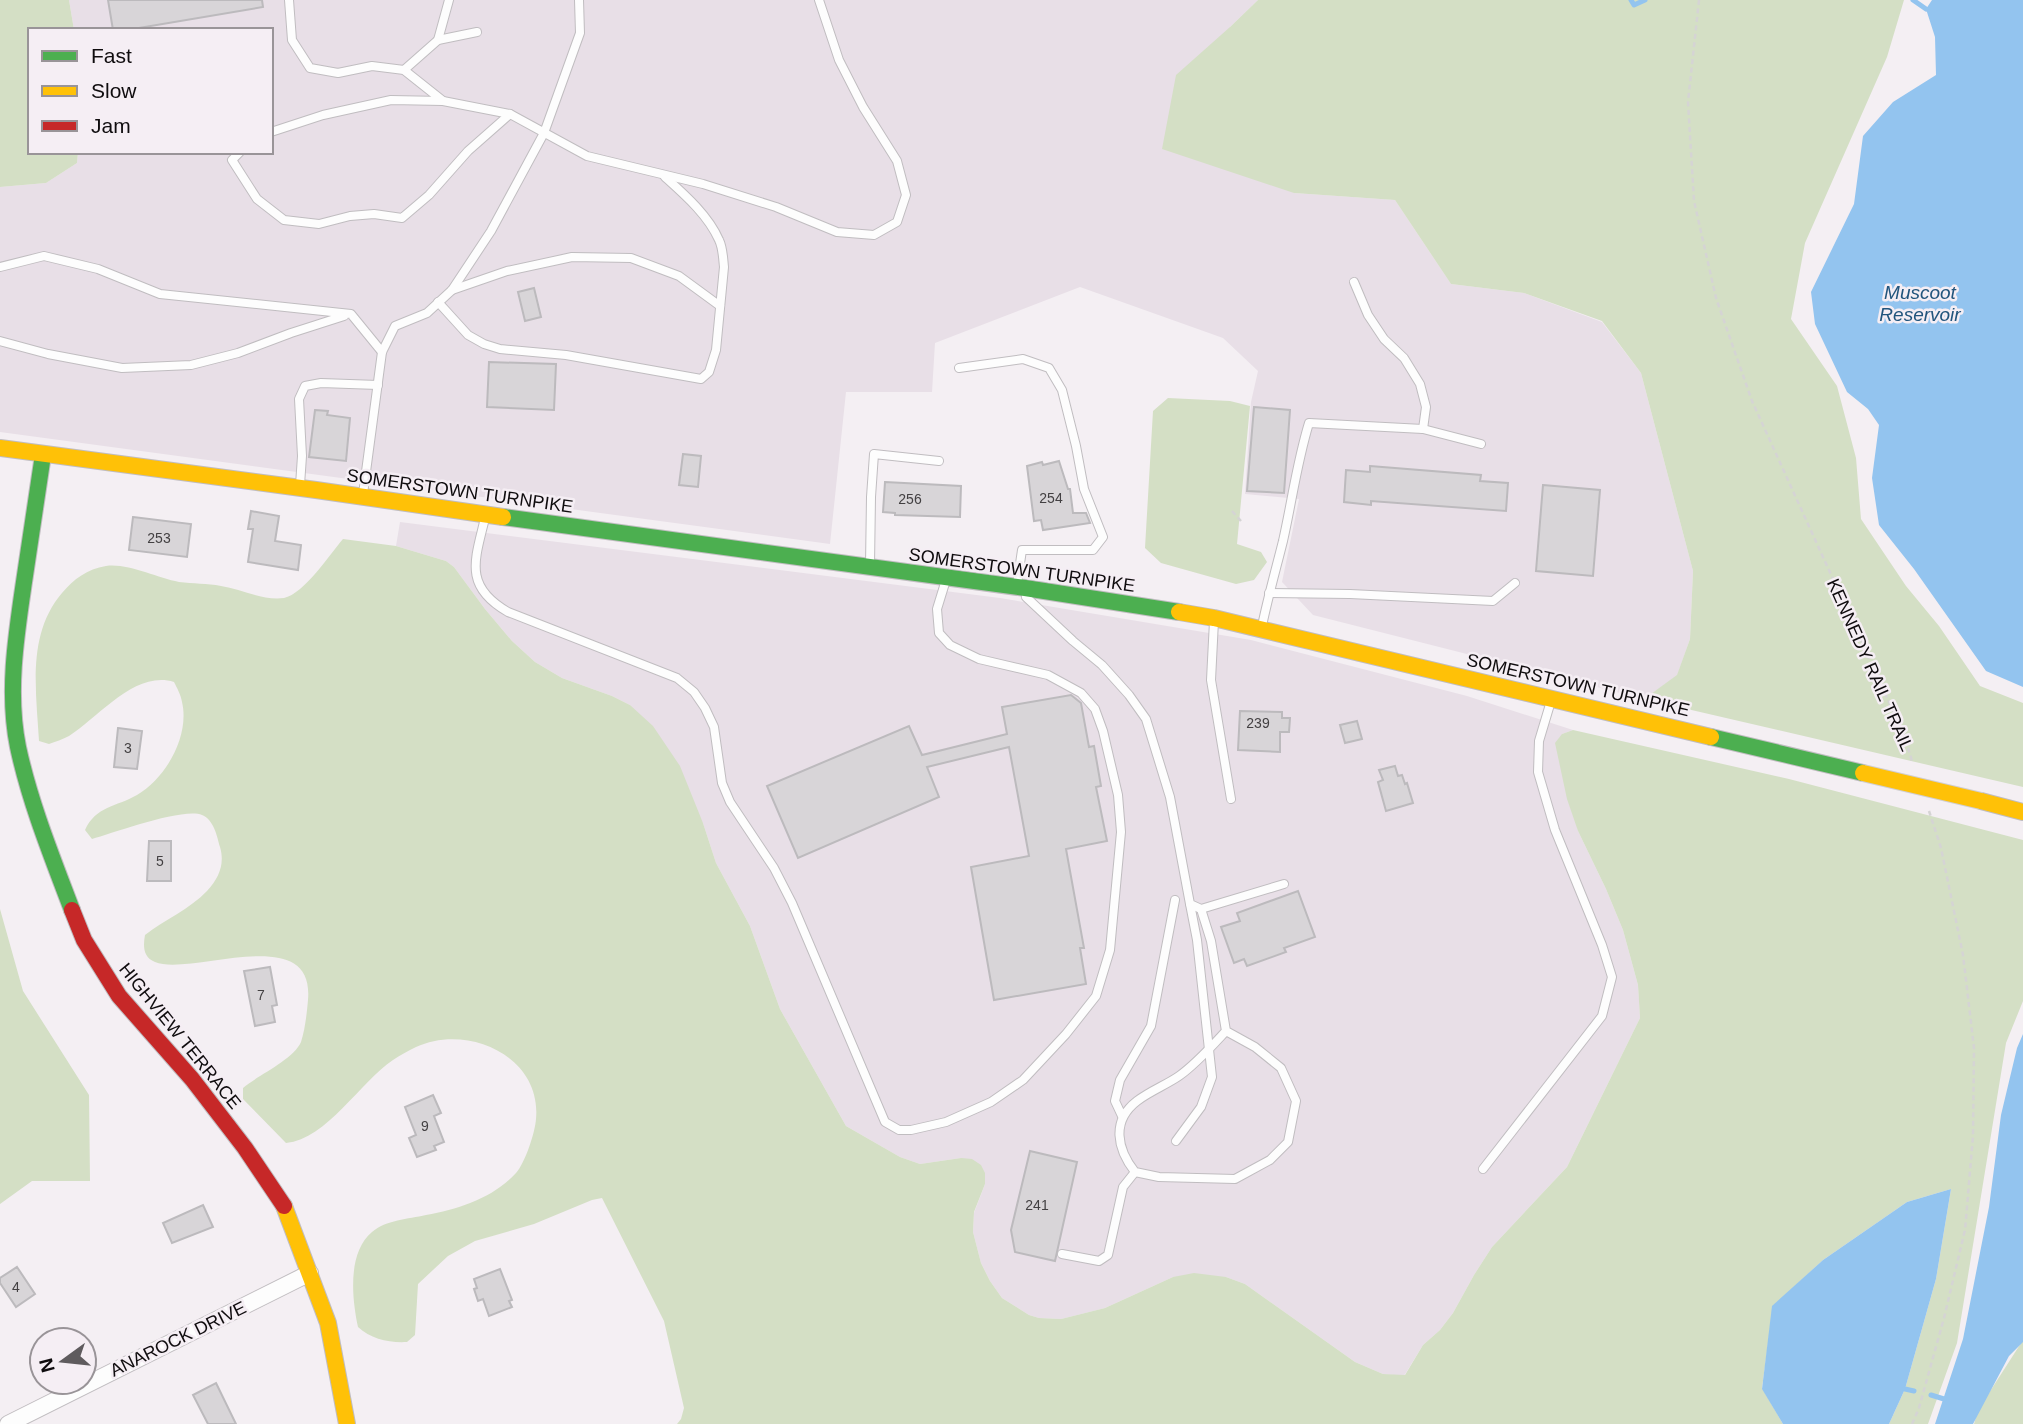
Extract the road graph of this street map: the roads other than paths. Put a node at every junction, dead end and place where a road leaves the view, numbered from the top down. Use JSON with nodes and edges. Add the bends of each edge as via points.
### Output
{"nodes":[{"id":1,"x":289,"y":0,"type":"edge"},
{"id":2,"x":449,"y":0,"type":"edge"},
{"id":3,"x":579,"y":0,"type":"edge"},
{"id":4,"x":819,"y":0,"type":"edge"},
{"id":5,"x":477,"y":32,"type":"dead end"},
{"id":6,"x":438,"y":40,"type":"junction"},
{"id":7,"x":404,"y":70,"type":"junction"},
{"id":8,"x":443,"y":101,"type":"junction"},
{"id":9,"x":510,"y":114,"type":"junction"},
{"id":10,"x":273,"y":131,"type":"edge"},
{"id":11,"x":544,"y":133,"type":"junction"},
{"id":12,"x":238,"y":154,"type":"edge"},
{"id":13,"x":663,"y":175,"type":"junction"},
{"id":14,"x":0,"y":267,"type":"edge"},
{"id":15,"x":1354,"y":282,"type":"dead end"},
{"id":16,"x":452,"y":290,"type":"junction"},
{"id":17,"x":438,"y":302,"type":"junction"},
{"id":18,"x":720,"y":306,"type":"junction"},
{"id":19,"x":351,"y":314,"type":"junction"},
{"id":20,"x":0,"y":341,"type":"edge"},
{"id":21,"x":382,"y":352,"type":"junction"},
{"id":22,"x":959,"y":368,"type":"dead end"},
{"id":23,"x":378,"y":385,"type":"junction"},
{"id":24,"x":1423,"y":429,"type":"junction"},
{"id":25,"x":1481,"y":444,"type":"dead end"},
{"id":26,"x":0,"y":448,"type":"edge"},
{"id":27,"x":43,"y":454,"type":"junction"},
{"id":28,"x":939,"y":461,"type":"dead end"},
{"id":29,"x":300,"y":488,"type":"junction"},
{"id":30,"x":362,"y":497,"type":"junction"},
{"id":31,"x":485,"y":515,"type":"junction"},
{"id":32,"x":870,"y":568,"type":"junction"},
{"id":33,"x":947,"y":578,"type":"junction"},
{"id":34,"x":1515,"y":583,"type":"dead end"},
{"id":35,"x":1017,"y":587,"type":"junction"},
{"id":36,"x":1269,"y":593,"type":"junction"},
{"id":37,"x":1214,"y":618,"type":"junction"},
{"id":38,"x":1262,"y":629,"type":"junction"},
{"id":39,"x":1552,"y":698,"type":"junction"},
{"id":40,"x":1231,"y":799,"type":"dead end"},
{"id":41,"x":2023,"y":812,"type":"edge"},
{"id":42,"x":1284,"y":884,"type":"dead end"},
{"id":43,"x":1175,"y":900,"type":"dead end"},
{"id":44,"x":1190,"y":904,"type":"junction"},
{"id":45,"x":1201,"y":909,"type":"junction"},
{"id":46,"x":1226,"y":1031,"type":"junction"},
{"id":47,"x":1209,"y":1049,"type":"junction"},
{"id":48,"x":1122,"y":1116,"type":"junction"},
{"id":49,"x":1176,"y":1140,"type":"dead end"},
{"id":50,"x":1483,"y":1169,"type":"dead end"},
{"id":51,"x":1135,"y":1172,"type":"junction"},
{"id":52,"x":1062,"y":1254,"type":"dead end"},
{"id":53,"x":310,"y":1273,"type":"junction"},
{"id":54,"x":8,"y":1424,"type":"edge"},
{"id":55,"x":347,"y":1424,"type":"edge"}],
"edges":[{"from":1,"to":7,"type":"lane","via":[[292,40],[310,68]]},
{"from":2,"to":6,"type":"lane"},
{"from":3,"to":11,"type":"lane","via":[[580,33]]},
{"from":4,"to":13,"type":"lane","via":[[839,60],[897,161],[906,195],[897,222],[874,235],[837,232],[776,207]]},
{"from":5,"to":6,"type":"lane"},
{"from":6,"to":7,"type":"lane"},
{"from":7,"to":8,"type":"lane"},
{"from":8,"to":9,"type":"lane"},
{"from":8,"to":10,"type":"lane","via":[[391,100]]},
{"from":9,"to":11,"type":"lane"},
{"from":9,"to":12,"type":"lane","via":[[402,218],[374,214],[319,224],[284,220],[257,199],[232,160]]},
{"from":11,"to":13,"type":"lane","via":[[587,156]]},
{"from":11,"to":16,"type":"lane","via":[[491,231]]},
{"from":13,"to":18,"type":"lane","via":[[703,215],[719,240],[724,267]]},
{"from":14,"to":19,"type":"lane","via":[[44,256],[98,269],[160,294]]},
{"from":15,"to":24,"type":"lane","via":[[1368,315],[1420,384],[1426,407]]},
{"from":16,"to":17,"type":"lane"},
{"from":16,"to":18,"type":"lane","via":[[507,271],[572,257],[631,258],[679,276]]},
{"from":17,"to":18,"type":"lane","via":[[468,335],[500,349],[566,355],[701,379],[709,372],[716,350]]},
{"from":17,"to":21,"type":"lane","via":[[427,313],[395,326]]},
{"from":19,"to":20,"type":"lane","via":[[191,365],[122,368]]},
{"from":19,"to":21,"type":"lane"},
{"from":21,"to":23,"type":"lane"},
{"from":22,"to":35,"type":"lane","via":[[1023,359],[1049,368],[1062,390],[1084,489],[1103,537],[1093,550],[1022,550]]},
{"from":23,"to":29,"type":"lane","via":[[305,386],[299,399]]},
{"from":23,"to":30,"type":"lane"},
{"from":24,"to":25,"type":"lane"},
{"from":24,"to":36,"type":"lane","via":[[1309,423]]},
{"from":26,"to":27,"type":"main road","name":"SOMERSTOWN TURNPIKE"},
{"from":27,"to":29,"type":"main road","name":"SOMERSTOWN TURNPIKE"},
{"from":27,"to":53,"type":"main road","name":"HIGHVIEW TERRACE","via":[[13,679],[18,747],[41,829],[84,940],[119,996],[245,1148],[282,1204]]},
{"from":28,"to":32,"type":"lane","via":[[874,454]]},
{"from":29,"to":30,"type":"main road","name":"SOMERSTOWN TURNPIKE"},
{"from":30,"to":31,"type":"main road","name":"SOMERSTOWN TURNPIKE"},
{"from":31,"to":32,"type":"main road","name":"SOMERSTOWN TURNPIKE"},
{"from":31,"to":33,"type":"lane","via":[[474,563],[476,578],[493,604],[677,678],[705,708],[714,727],[722,783],[730,802],[774,868],[885,1122],[899,1130],[946,1122],[991,1102],[1023,1080],[1066,1034],[1096,996],[1110,950],[1118,869],[1118,795],[1095,709],[1081,693],[1048,675],[979,659],[950,645],[939,633],[937,609]]},
{"from":32,"to":33,"type":"main road","name":"SOMERSTOWN TURNPIKE"},
{"from":33,"to":35,"type":"main road","name":"SOMERSTOWN TURNPIKE"},
{"from":34,"to":36,"type":"lane","via":[[1493,600]]},
{"from":35,"to":37,"type":"main road","name":"SOMERSTOWN TURNPIKE"},
{"from":35,"to":44,"type":"lane","via":[[1102,665],[1146,719],[1170,797]]},
{"from":36,"to":38,"type":"lane"},
{"from":37,"to":38,"type":"main road","name":"SOMERSTOWN TURNPIKE"},
{"from":37,"to":40,"type":"lane","via":[[1211,680]]},
{"from":38,"to":39,"type":"main road","name":"SOMERSTOWN TURNPIKE"},
{"from":39,"to":41,"type":"main road","name":"SOMERSTOWN TURNPIKE","bridge":true},
{"from":39,"to":50,"type":"lane","via":[[1539,741],[1538,772],[1555,830],[1612,977],[1602,1016]]},
{"from":42,"to":45,"type":"lane"},
{"from":43,"to":48,"type":"lane","via":[[1151,1026],[1120,1080],[1115,1101]]},
{"from":44,"to":45,"type":"lane"},
{"from":44,"to":47,"type":"lane"},
{"from":45,"to":46,"type":"lane"},
{"from":46,"to":47,"type":"lane"},
{"from":46,"to":51,"type":"lane","via":[[1281,1068],[1296,1101],[1288,1142],[1270,1160],[1235,1179]]},
{"from":47,"to":48,"type":"lane"},
{"from":47,"to":49,"type":"lane","via":[[1212,1077],[1201,1107]]},
{"from":48,"to":51,"type":"lane","via":[[1119,1135],[1124,1158]]},
{"from":51,"to":52,"type":"lane","via":[[1123,1187],[1108,1255],[1099,1261]]},
{"from":53,"to":54,"type":"street","name":"ANAROCK DRIVE"},
{"from":53,"to":55,"type":"main road","name":"HIGHVIEW TERRACE","via":[[328,1323]]}]}
